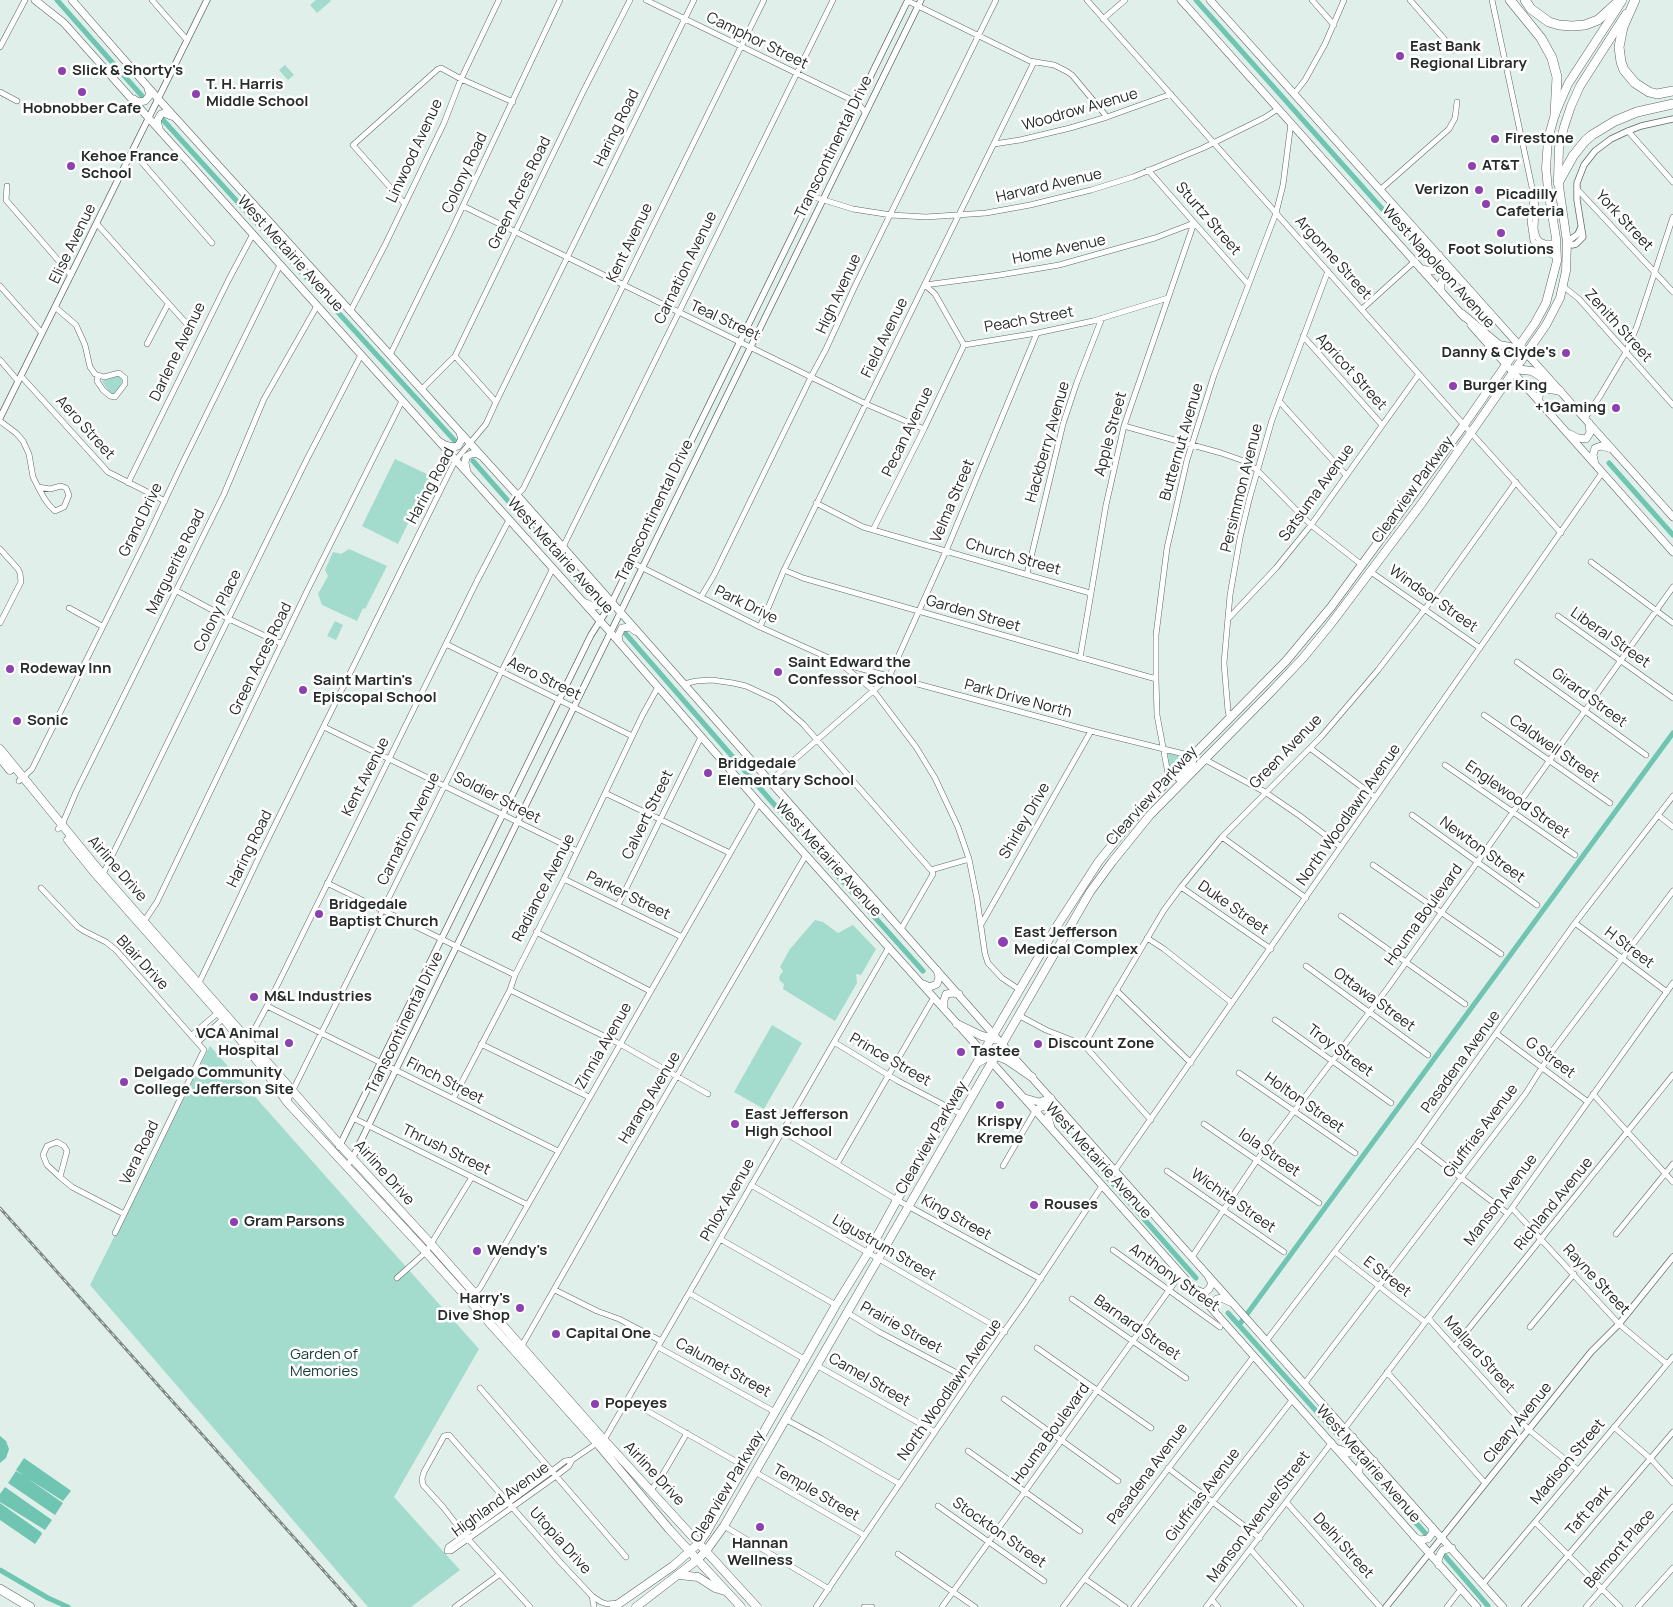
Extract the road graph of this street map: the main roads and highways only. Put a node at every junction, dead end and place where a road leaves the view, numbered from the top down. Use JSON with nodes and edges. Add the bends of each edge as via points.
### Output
{"nodes":[{"id":1,"x":35,"y":0,"type":"edge"},
{"id":2,"x":72,"y":0,"type":"edge"},
{"id":3,"x":1181,"y":0,"type":"edge"},
{"id":4,"x":1210,"y":0,"type":"edge"},
{"id":5,"x":1510,"y":0,"type":"edge"},
{"id":6,"x":1525,"y":0,"type":"edge"},
{"id":7,"x":1621,"y":0,"type":"edge"},
{"id":8,"x":1635,"y":0,"type":"edge"},
{"id":9,"x":148,"y":87,"type":"junction"},
{"id":10,"x":1673,"y":91,"type":"edge"},
{"id":11,"x":129,"y":96,"type":"junction"},
{"id":12,"x":1673,"y":104,"type":"edge"},
{"id":13,"x":1555,"y":114,"type":"junction"},
{"id":14,"x":181,"y":124,"type":"junction"},
{"id":15,"x":160,"y":130,"type":"junction"},
{"id":16,"x":1558,"y":182,"type":"junction"},
{"id":17,"x":1552,"y":214,"type":"junction"},
{"id":18,"x":1567,"y":242,"type":"junction"},
{"id":19,"x":1557,"y":245,"type":"junction"},
{"id":20,"x":1438,"y":254,"type":"junction"},
{"id":21,"x":1421,"y":269,"type":"junction"},
{"id":22,"x":1566,"y":271,"type":"junction"},
{"id":23,"x":1460,"y":279,"type":"junction"},
{"id":24,"x":1441,"y":291,"type":"junction"},
{"id":25,"x":1462,"y":314,"type":"junction"},
{"id":26,"x":1522,"y":348,"type":"junction"},
{"id":27,"x":1512,"y":369,"type":"junction"},
{"id":28,"x":1560,"y":391,"type":"junction"},
{"id":29,"x":1539,"y":402,"type":"junction"},
{"id":30,"x":1587,"y":420,"type":"junction"},
{"id":31,"x":460,"y":432,"type":"junction"},
{"id":32,"x":1567,"y":433,"type":"junction"},
{"id":33,"x":436,"y":439,"type":"junction"},
{"id":34,"x":1612,"y":449,"type":"junction"},
{"id":35,"x":483,"y":458,"type":"junction"},
{"id":36,"x":1596,"y":465,"type":"junction"},
{"id":37,"x":469,"y":476,"type":"junction"},
{"id":38,"x":1673,"y":516,"type":"edge"},
{"id":39,"x":1375,"y":548,"type":"junction"},
{"id":40,"x":1673,"y":552,"type":"edge"},
{"id":41,"x":1362,"y":565,"type":"junction"},
{"id":42,"x":1371,"y":572,"type":"junction"},
{"id":43,"x":599,"y":588,"type":"junction"},
{"id":44,"x":1358,"y":589,"type":"junction"},
{"id":45,"x":583,"y":602,"type":"junction"},
{"id":46,"x":640,"y":634,"type":"junction"},
{"id":47,"x":620,"y":643,"type":"junction"},
{"id":48,"x":1223,"y":726,"type":"junction"},
{"id":49,"x":0,"y":749,"type":"edge"},
{"id":50,"x":0,"y":758,"type":"edge"},
{"id":51,"x":1190,"y":758,"type":"junction"},
{"id":52,"x":1204,"y":759,"type":"junction"},
{"id":53,"x":21,"y":779,"type":"junction"},
{"id":54,"x":1174,"y":790,"type":"junction"},
{"id":55,"x":937,"y":969,"type":"junction"},
{"id":56,"x":1030,"y":972,"type":"junction"},
{"id":57,"x":922,"y":984,"type":"junction"},
{"id":58,"x":959,"y":994,"type":"junction"},
{"id":59,"x":1027,"y":999,"type":"junction"},
{"id":60,"x":944,"y":1008,"type":"junction"},
{"id":61,"x":957,"y":1024,"type":"junction"},
{"id":62,"x":996,"y":1039,"type":"junction"},
{"id":63,"x":247,"y":1042,"type":"junction"},
{"id":64,"x":989,"y":1057,"type":"junction"},
{"id":65,"x":1032,"y":1077,"type":"junction"},
{"id":66,"x":1041,"y":1088,"type":"junction"},
{"id":67,"x":1020,"y":1095,"type":"junction"},
{"id":68,"x":1051,"y":1098,"type":"junction"},
{"id":69,"x":1036,"y":1101,"type":"junction"},
{"id":70,"x":1035,"y":1111,"type":"junction"},
{"id":71,"x":1062,"y":1112,"type":"junction"},
{"id":72,"x":1051,"y":1129,"type":"junction"},
{"id":73,"x":926,"y":1150,"type":"junction"},
{"id":74,"x":937,"y":1156,"type":"junction"},
{"id":75,"x":1204,"y":1270,"type":"junction"},
{"id":76,"x":1190,"y":1286,"type":"junction"},
{"id":77,"x":471,"y":1296,"type":"junction"},
{"id":78,"x":1238,"y":1308,"type":"junction"},
{"id":79,"x":1218,"y":1317,"type":"junction"},
{"id":80,"x":802,"y":1368,"type":"junction"},
{"id":81,"x":785,"y":1420,"type":"junction"},
{"id":82,"x":1352,"y":1436,"type":"junction"},
{"id":83,"x":601,"y":1442,"type":"junction"},
{"id":84,"x":1333,"y":1444,"type":"junction"},
{"id":85,"x":1374,"y":1461,"type":"junction"},
{"id":86,"x":1359,"y":1474,"type":"junction"},
{"id":87,"x":1431,"y":1524,"type":"junction"},
{"id":88,"x":1412,"y":1535,"type":"junction"},
{"id":89,"x":699,"y":1543,"type":"junction"},
{"id":90,"x":1452,"y":1548,"type":"junction"},
{"id":91,"x":690,"y":1551,"type":"junction"},
{"id":92,"x":706,"y":1551,"type":"junction"},
{"id":93,"x":697,"y":1560,"type":"junction"},
{"id":94,"x":1439,"y":1565,"type":"junction"},
{"id":95,"x":679,"y":1575,"type":"junction"},
{"id":96,"x":0,"y":1590,"type":"edge"},
{"id":97,"x":726,"y":1591,"type":"junction"},
{"id":98,"x":617,"y":1605,"type":"edge"},
{"id":99,"x":1500,"y":1605,"type":"edge"},
{"id":100,"x":30,"y":1607,"type":"edge"},
{"id":101,"x":636,"y":1607,"type":"edge"},
{"id":102,"x":741,"y":1607,"type":"edge"},
{"id":103,"x":757,"y":1607,"type":"edge"},
{"id":104,"x":1477,"y":1607,"type":"edge"}],
"edges":[{"from":1,"to":11,"type":"main road","name":"West Metairie Avenue","via":[[64,23]]},
{"from":2,"to":9,"type":"main road","name":"West Metairie Avenue"},
{"from":3,"to":21,"type":"main road","name":"West Napoleon Avenue"},
{"from":4,"to":20,"type":"main road","name":"West Napoleon Avenue"},
{"from":5,"to":13,"type":"highway","via":[[1541,38],[1552,58],[1557,77]]},
{"from":6,"to":7,"type":"highway","via":[[1539,16],[1565,26],[1585,25],[1598,20]]},
{"from":7,"to":13,"type":"highway","name":"Clearview Parkway","via":[[1564,93]]},
{"from":8,"to":10,"type":"highway","via":[[1623,27],[1619,46],[1621,62],[1628,76],[1649,92]]},
{"from":8,"to":16,"type":"highway","name":"Clearview Parkway","via":[[1588,72],[1571,106],[1559,148]]},
{"from":9,"to":11,"type":"main road","via":[[150,94],[145,101],[138,102]]},
{"from":9,"to":14,"type":"main road","name":"West Metairie Avenue"},
{"from":11,"to":15,"type":"main road","name":"West Metairie Avenue"},
{"from":12,"to":16,"type":"highway","via":[[1636,112],[1592,135],[1573,156]]},
{"from":13,"to":17,"type":"highway","name":"Clearview Parkway","via":[[1548,139],[1546,168]]},
{"from":14,"to":15,"type":"main road","via":[[164,113],[157,121]]},
{"from":14,"to":31,"type":"main road","name":"West Metairie Avenue"},
{"from":15,"to":33,"type":"main road","name":"West Metairie Avenue"},
{"from":16,"to":18,"type":"highway","name":"Clearview Parkway"},
{"from":17,"to":18,"type":"highway","via":[[1558,232]]},
{"from":17,"to":19,"type":"highway","name":"Clearview Parkway"},
{"from":18,"to":22,"type":"highway","name":"Clearview Parkway"},
{"from":19,"to":22,"type":"highway"},
{"from":19,"to":26,"type":"highway","name":"Clearview Parkway","via":[[1546,303]]},
{"from":20,"to":21,"type":"main road","via":[[1440,262],[1436,270]]},
{"from":20,"to":23,"type":"main road","name":"West Napoleon Avenue"},
{"from":21,"to":24,"type":"main road","name":"West Napoleon Avenue"},
{"from":22,"to":26,"type":"highway","name":"Clearview Parkway","via":[[1564,287],[1554,312],[1535,342]]},
{"from":23,"to":24,"type":"main road","via":[[1445,276]]},
{"from":23,"to":26,"type":"main road","name":"West Napoleon Avenue"},
{"from":24,"to":25,"type":"main road","name":"West Napoleon Avenue"},
{"from":25,"to":26,"type":"highway","via":[[1493,342]]},
{"from":25,"to":27,"type":"main road","name":"West Napoleon Avenue"},
{"from":26,"to":27,"type":"highway","name":"Clearview Parkway"},
{"from":26,"to":28,"type":"main road","name":"West Napoleon Avenue"},
{"from":27,"to":28,"type":"highway","via":[[1537,374]]},
{"from":27,"to":29,"type":"main road","name":"West Napoleon Avenue"},
{"from":27,"to":39,"type":"highway","name":"Clearview Parkway","via":[[1500,374]]},
{"from":27,"to":42,"type":"highway","name":"Clearview Parkway","via":[[1471,434]]},
{"from":28,"to":29,"type":"main road","via":[[1542,390]]},
{"from":28,"to":30,"type":"main road","name":"West Napoleon Avenue"},
{"from":29,"to":32,"type":"main road","name":"West Napoleon Avenue"},
{"from":30,"to":32,"type":"main road","via":[[1590,433],[1586,438]]},
{"from":30,"to":34,"type":"main road","name":"West Napoleon Avenue"},
{"from":31,"to":33,"type":"main road","via":[[462,439],[458,446],[445,445]]},
{"from":31,"to":35,"type":"main road","name":"West Metairie Avenue"},
{"from":32,"to":36,"type":"main road","name":"West Napoleon Avenue"},
{"from":33,"to":37,"type":"main road","name":"West Metairie Avenue"},
{"from":34,"to":36,"type":"main road","via":[[1595,448]]},
{"from":34,"to":38,"type":"main road","name":"West Napoleon Avenue"},
{"from":35,"to":37,"type":"main road","via":[[476,453],[466,457]]},
{"from":35,"to":43,"type":"main road","name":"West Metairie Avenue"},
{"from":36,"to":40,"type":"main road","name":"West Napoleon Avenue"},
{"from":37,"to":45,"type":"main road","name":"West Metairie Avenue"},
{"from":39,"to":41,"type":"highway","name":"Clearview Parkway"},
{"from":39,"to":42,"type":"highway","via":[[1376,553],[1368,566]]},
{"from":41,"to":44,"type":"highway","via":[[1365,570],[1357,583]]},
{"from":41,"to":48,"type":"highway","name":"Clearview Parkway","via":[[1305,639]]},
{"from":42,"to":44,"type":"highway","name":"Clearview Parkway"},
{"from":43,"to":45,"type":"main road","via":[[603,598],[601,603],[592,606]]},
{"from":43,"to":46,"type":"main road","name":"West Metairie Avenue"},
{"from":44,"to":52,"type":"highway","name":"Clearview Parkway","via":[[1303,658]]},
{"from":45,"to":47,"type":"main road","name":"West Metairie Avenue"},
{"from":46,"to":47,"type":"main road","via":[[630,627],[622,628],[618,636]]},
{"from":46,"to":55,"type":"main road","name":"West Metairie Avenue"},
{"from":47,"to":57,"type":"main road","name":"West Metairie Avenue"},
{"from":48,"to":51,"type":"highway","name":"Clearview Parkway"},
{"from":48,"to":52,"type":"highway","via":[[1201,754]]},
{"from":49,"to":53,"type":"highway","name":"Airline Drive"},
{"from":50,"to":53,"type":"highway","name":"Airline Drive"},
{"from":51,"to":54,"type":"highway","via":[[1191,764],[1180,775]]},
{"from":51,"to":56,"type":"highway","name":"Clearview Parkway","via":[[1099,861]]},
{"from":52,"to":54,"type":"highway","name":"Clearview Parkway"},
{"from":53,"to":63,"type":"highway","name":"Airline Drive","via":[[101,876]]},
{"from":54,"to":59,"type":"highway","name":"Clearview Parkway","via":[[1132,836],[1090,892]]},
{"from":55,"to":57,"type":"main road","via":[[937,984]]},
{"from":55,"to":58,"type":"main road","name":"West Metairie Avenue"},
{"from":56,"to":59,"type":"highway","via":[[1034,978],[1025,994]]},
{"from":56,"to":62,"type":"highway","name":"Clearview Parkway"},
{"from":57,"to":60,"type":"main road","name":"West Metairie Avenue"},
{"from":58,"to":60,"type":"main road","via":[[946,994]]},
{"from":58,"to":62,"type":"main road","name":"West Metairie Avenue"},
{"from":59,"to":62,"type":"highway","name":"Clearview Parkway","via":[[1008,1032]]},
{"from":60,"to":61,"type":"main road","name":"West Metairie Avenue"},
{"from":61,"to":62,"type":"highway"},
{"from":61,"to":64,"type":"main road","name":"West Metairie Avenue"},
{"from":62,"to":64,"type":"highway","name":"Clearview Parkway"},
{"from":62,"to":64,"type":"highway","name":"Clearview Parkway"},
{"from":62,"to":65,"type":"main road","name":"West Metairie Avenue"},
{"from":63,"to":77,"type":"highway","name":"Airline Drive","via":[[431,1244]]},
{"from":63,"to":77,"type":"highway","name":"Airline Drive","via":[[287,1102]]},
{"from":64,"to":65,"type":"highway","via":[[1007,1060]]},
{"from":64,"to":67,"type":"main road","name":"West Metairie Avenue"},
{"from":64,"to":73,"type":"highway","name":"Clearview Parkway","via":[[976,1065]]},
{"from":64,"to":74,"type":"highway","name":"Clearview Parkway"},
{"from":65,"to":66,"type":"main road","name":"West Metairie Avenue"},
{"from":66,"to":68,"type":"main road","name":"West Metairie Avenue"},
{"from":66,"to":69,"type":"main road","via":[[1042,1096]]},
{"from":67,"to":69,"type":"main road"},
{"from":67,"to":70,"type":"main road","name":"West Metairie Avenue"},
{"from":68,"to":69,"type":"main road"},
{"from":68,"to":71,"type":"main road","name":"West Metairie Avenue"},
{"from":70,"to":71,"type":"main road","via":[[1048,1106]]},
{"from":70,"to":72,"type":"main road","name":"West Metairie Avenue"},
{"from":71,"to":72,"type":"main road","via":[[1053,1111],[1048,1116]]},
{"from":71,"to":75,"type":"main road","name":"West Metairie Avenue"},
{"from":72,"to":76,"type":"main road","name":"West Metairie Avenue"},
{"from":73,"to":74,"type":"highway"},
{"from":73,"to":80,"type":"highway","name":"Clearview Parkway"},
{"from":74,"to":81,"type":"highway","name":"Clearview Parkway"},
{"from":75,"to":76,"type":"main road","via":[[1212,1283],[1209,1290],[1197,1291]]},
{"from":75,"to":78,"type":"main road","name":"West Metairie Avenue"},
{"from":76,"to":79,"type":"main road","name":"West Metairie Avenue"},
{"from":77,"to":83,"type":"highway","name":"Airline Drive"},
{"from":78,"to":79,"type":"main road","via":[[1229,1301],[1217,1299],[1213,1303]]},
{"from":78,"to":82,"type":"main road","name":"West Metairie Avenue"},
{"from":79,"to":84,"type":"main road","name":"West Metairie Avenue"},
{"from":80,"to":81,"type":"highway","via":[[800,1378],[781,1412]]},
{"from":80,"to":89,"type":"highway","name":"Clearview Parkway"},
{"from":81,"to":92,"type":"highway","name":"Clearview Parkway","via":[[724,1526]]},
{"from":82,"to":84,"type":"main road","via":[[1353,1451],[1343,1452]]},
{"from":82,"to":85,"type":"main road","name":"West Metairie Avenue"},
{"from":83,"to":89,"type":"highway","name":"Airline Drive"},
{"from":83,"to":91,"type":"highway","name":"Airline Drive"},
{"from":84,"to":86,"type":"main road","name":"West Metairie Avenue"},
{"from":85,"to":86,"type":"main road","via":[[1361,1463]]},
{"from":85,"to":87,"type":"main road","name":"West Metairie Avenue"},
{"from":86,"to":88,"type":"main road","name":"West Metairie Avenue"},
{"from":87,"to":88,"type":"main road","via":[[1433,1532],[1428,1539],[1420,1540]]},
{"from":87,"to":90,"type":"main road","name":"West Metairie Avenue"},
{"from":88,"to":94,"type":"main road","name":"West Metairie Avenue"},
{"from":89,"to":91,"type":"highway","name":"Clearview Parkway"},
{"from":89,"to":92,"type":"highway","name":"Airline Drive"},
{"from":90,"to":94,"type":"main road","via":[[1440,1553]]},
{"from":90,"to":99,"type":"main road","name":"West Metairie Avenue"},
{"from":91,"to":93,"type":"highway","name":"Airline Drive"},
{"from":91,"to":98,"type":"highway","name":"Clearview Parkway"},
{"from":92,"to":93,"type":"highway","name":"Clearview Parkway"},
{"from":92,"to":103,"type":"highway","name":"Airline Drive"},
{"from":93,"to":95,"type":"highway","name":"Clearview Parkway"},
{"from":93,"to":97,"type":"highway","name":"Airline Drive"},
{"from":94,"to":104,"type":"main road","name":"West Metairie Avenue"},
{"from":95,"to":97,"type":"highway","via":[[698,1577],[714,1588]]},
{"from":95,"to":101,"type":"highway","name":"Clearview Parkway"},
{"from":96,"to":100,"type":"highway"},
{"from":97,"to":102,"type":"highway","name":"Airline Drive"}]}
